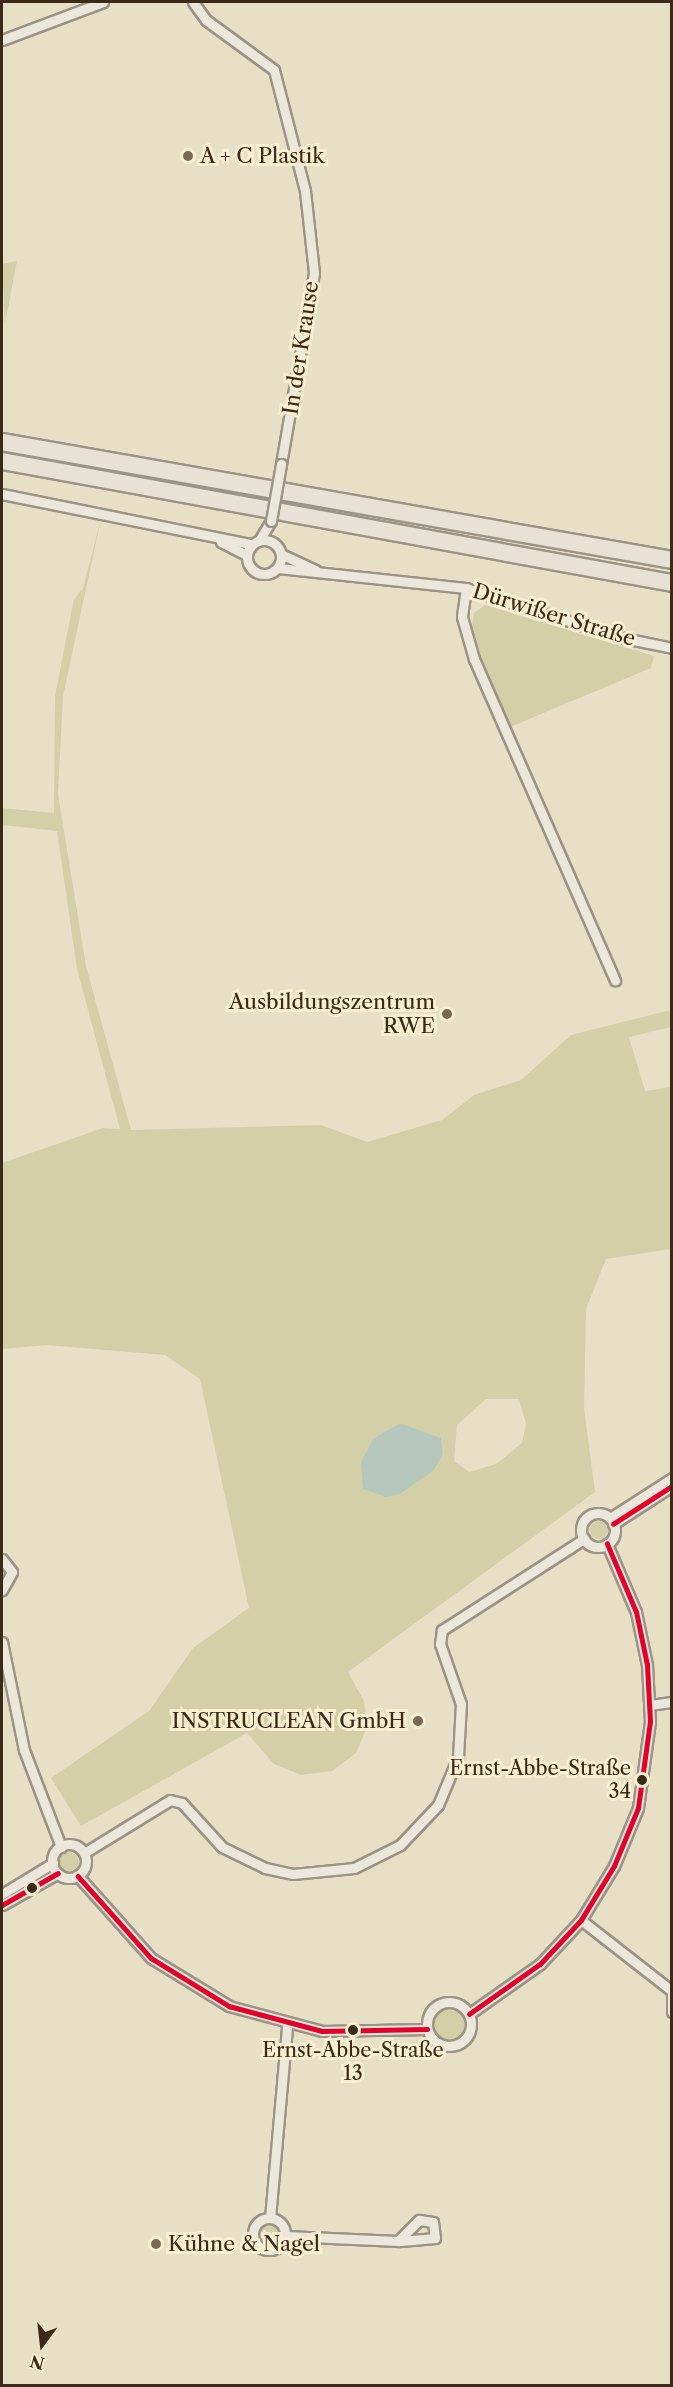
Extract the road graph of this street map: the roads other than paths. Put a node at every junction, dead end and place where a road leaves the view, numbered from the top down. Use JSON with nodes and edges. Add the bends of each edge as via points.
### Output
{"nodes":[{"id":1,"x":103,"y":2,"type":"edge"},
{"id":2,"x":194,"y":2,"type":"edge"},
{"id":3,"x":2,"y":40,"type":"edge"},
{"id":4,"x":2,"y":442,"type":"edge"},
{"id":5,"x":2,"y":461,"type":"edge"},
{"id":6,"x":2,"y":494,"type":"edge"},
{"id":7,"x":211,"y":536,"type":"junction"},
{"id":8,"x":264,"y":538,"type":"junction"},
{"id":9,"x":281,"y":554,"type":"junction"},
{"id":10,"x":246,"y":555,"type":"junction"},
{"id":11,"x":672,"y":561,"type":"edge"},
{"id":12,"x":278,"y":567,"type":"junction"},
{"id":13,"x":328,"y":575,"type":"junction"},
{"id":14,"x":672,"y":583,"type":"edge"},
{"id":15,"x":466,"y":588,"type":"junction"},
{"id":16,"x":672,"y":648,"type":"edge"},
{"id":17,"x":615,"y":980,"type":"dead end"},
{"id":18,"x":672,"y":1478,"type":"edge"},
{"id":19,"x":672,"y":1486,"type":"edge"},
{"id":20,"x":612,"y":1521,"type":"junction"},
{"id":21,"x":584,"y":1539,"type":"junction"},
{"id":22,"x":607,"y":1544,"type":"junction"},
{"id":23,"x":2,"y":1559,"type":"edge"},
{"id":24,"x":2,"y":1590,"type":"edge"},
{"id":25,"x":2,"y":1642,"type":"edge"},
{"id":26,"x":672,"y":1702,"type":"edge"},
{"id":27,"x":650,"y":1705,"type":"junction"},
{"id":28,"x":61,"y":1847,"type":"junction"},
{"id":29,"x":84,"y":1853,"type":"junction"},
{"id":30,"x":53,"y":1863,"type":"junction"},
{"id":31,"x":58,"y":1873,"type":"junction"},
{"id":32,"x":78,"y":1876,"type":"junction"},
{"id":33,"x":2,"y":1894,"type":"edge"},
{"id":34,"x":2,"y":1905,"type":"edge"},
{"id":35,"x":581,"y":1920,"type":"junction"},
{"id":36,"x":672,"y":1992,"type":"edge"},
{"id":37,"x":672,"y":2012,"type":"edge"},
{"id":38,"x":469,"y":2014,"type":"junction"},
{"id":39,"x":287,"y":2026,"type":"junction"},
{"id":40,"x":427,"y":2029,"type":"junction"},
{"id":41,"x":270,"y":2218,"type":"junction"},
{"id":42,"x":286,"y":2236,"type":"junction"},
{"id":43,"x":398,"y":2241,"type":"dead end"}],
"edges":[{"from":1,"to":3,"type":"street"},
{"from":2,"to":8,"type":"street","name":"In der Krause","bridge":true,"via":[[206,20],[274,70],[305,191],[314,273],[271,521]]},
{"from":4,"to":11,"type":"highway"},
{"from":5,"to":14,"type":"highway"},
{"from":6,"to":7,"type":"street"},
{"from":7,"to":8,"type":"street"},
{"from":7,"to":10,"type":"street"},
{"from":8,"to":9,"type":"street"},
{"from":8,"to":10,"type":"street","name":"In der Krause"},
{"from":9,"to":12,"type":"street"},
{"from":9,"to":13,"type":"street","name":"Dürwißer Straße"},
{"from":10,"to":12,"type":"street","name":"Dürwißer Straße","via":[[257,573]]},
{"from":12,"to":13,"type":"street","name":"Dürwißer Straße"},
{"from":13,"to":15,"type":"street","name":"Dürwißer Straße"},
{"from":15,"to":16,"type":"street","name":"Dürwißer Straße","via":[[619,637]]},
{"from":15,"to":17,"type":"street","via":[[462,617],[474,659]]},
{"from":18,"to":20,"type":"street"},
{"from":19,"to":20,"type":"street"},
{"from":20,"to":21,"type":"street","via":[[590,1516],[582,1524]]},
{"from":20,"to":22,"type":"street"},
{"from":21,"to":22,"type":"street","via":[[597,1546]]},
{"from":21,"to":29,"type":"street","via":[[442,1630],[440,1644],[461,1704],[458,1757],[438,1804],[400,1845],[354,1868],[293,1874],[266,1868],[222,1847],[182,1803],[170,1800]]},
{"from":22,"to":27,"type":"street","via":[[636,1612]]},
{"from":23,"to":24,"type":"street","via":[[12,1572]]},
{"from":25,"to":28,"type":"street","via":[[24,1750]]},
{"from":26,"to":27,"type":"street"},
{"from":27,"to":35,"type":"street","via":[[638,1808],[614,1866]]},
{"from":28,"to":29,"type":"street","via":[[76,1846]]},
{"from":28,"to":30,"type":"street"},
{"from":29,"to":32,"type":"street","via":[[86,1863]]},
{"from":30,"to":31,"type":"street"},
{"from":30,"to":33,"type":"street"},
{"from":31,"to":32,"type":"street"},
{"from":31,"to":34,"type":"street"},
{"from":32,"to":39,"type":"street","via":[[111,1919],[162,1967],[228,2006]]},
{"from":35,"to":36,"type":"street"},
{"from":35,"to":38,"type":"street","via":[[540,1964]]},
{"from":36,"to":37,"type":"street"},
{"from":38,"to":40,"type":"street","via":[[460,2005],[442,2003],[428,2016]]},
{"from":38,"to":40,"type":"street","via":[[468,2034],[459,2043],[439,2043]]},
{"from":39,"to":40,"type":"street","via":[[355,2034]]},
{"from":39,"to":41,"type":"street"},
{"from":41,"to":42,"type":"street","via":[[284,2226]]},
{"from":41,"to":42,"type":"street","via":[[254,2229],[257,2245],[271,2251]]},
{"from":42,"to":43,"type":"street"}]}
